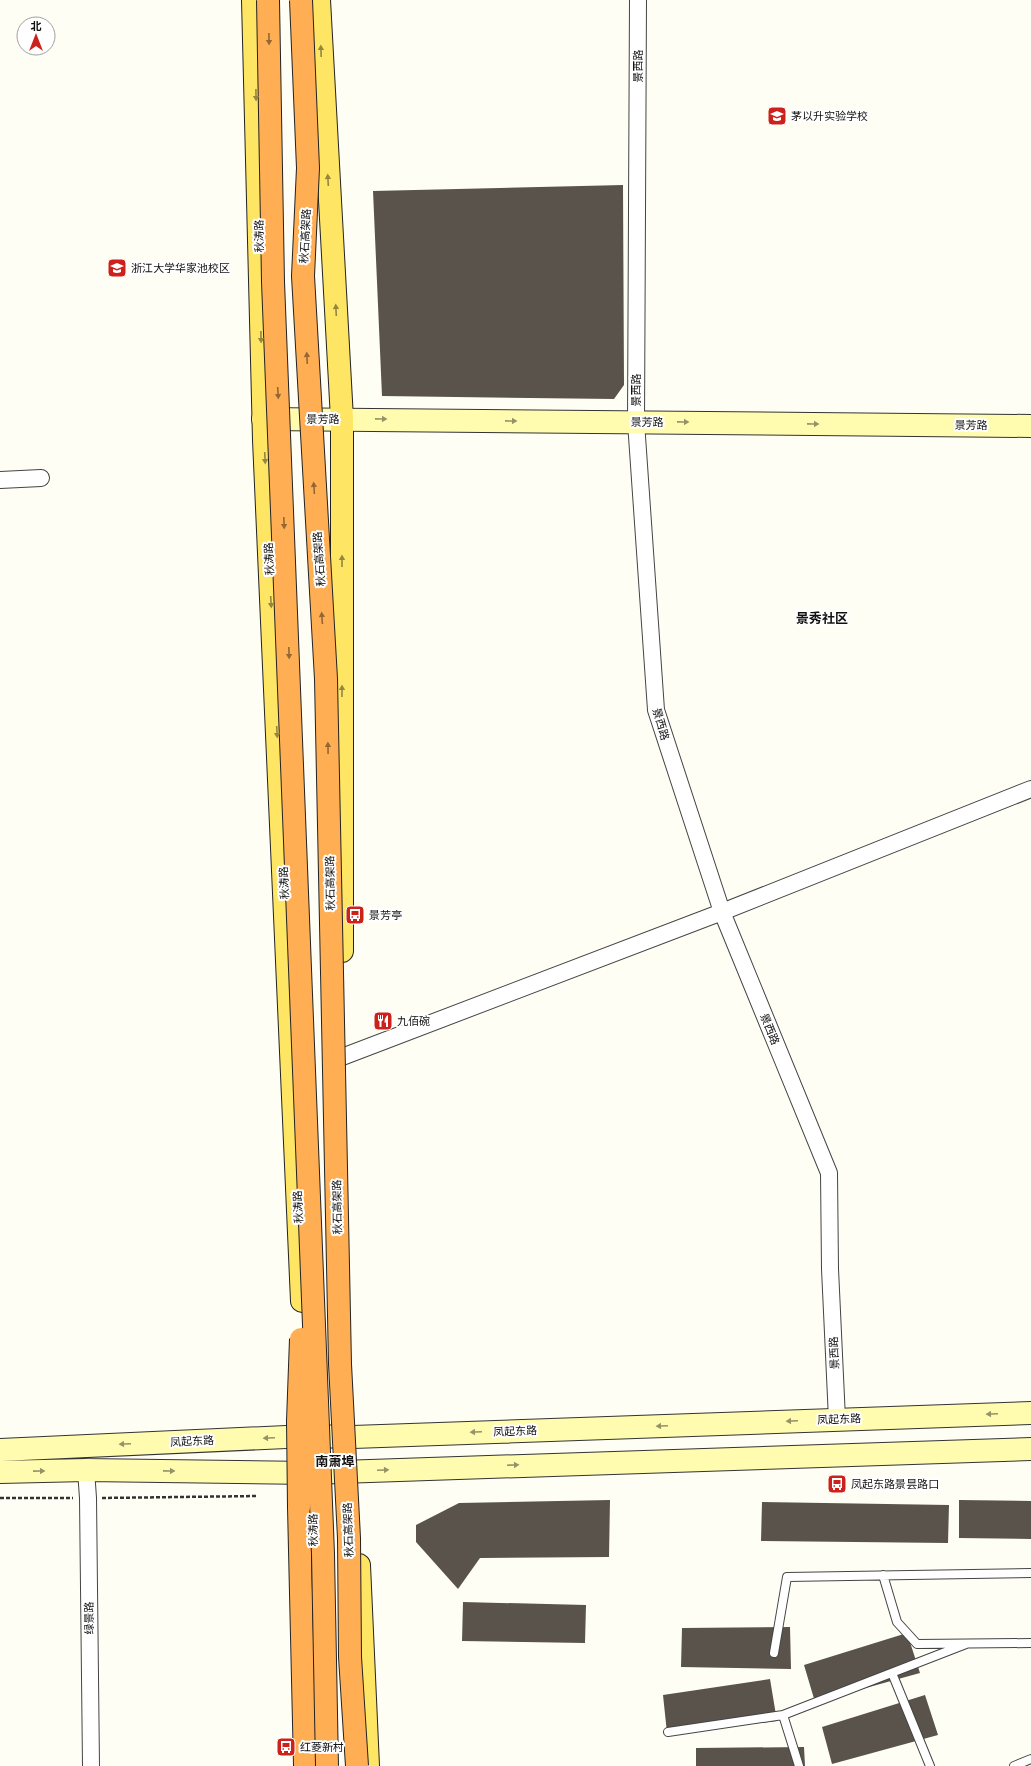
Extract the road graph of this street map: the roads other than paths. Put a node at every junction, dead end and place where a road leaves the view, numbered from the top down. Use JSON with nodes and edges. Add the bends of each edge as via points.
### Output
{"nodes":[{"id":1,"x":253,"y":0,"type":"edge"},
{"id":2,"x":268,"y":0,"type":"edge"},
{"id":3,"x":301,"y":0,"type":"edge"},
{"id":4,"x":319,"y":0,"type":"edge"},
{"id":5,"x":638,"y":0,"type":"edge"},
{"id":6,"x":263,"y":419,"type":"junction"},
{"id":7,"x":342,"y":419,"type":"junction"},
{"id":8,"x":636,"y":422,"type":"junction"},
{"id":9,"x":1031,"y":426,"type":"edge"},
{"id":10,"x":41,"y":478,"type":"dead end"},
{"id":11,"x":0,"y":480,"type":"edge"},
{"id":12,"x":1031,"y":789,"type":"edge"},
{"id":13,"x":722,"y":912,"type":"junction"},
{"id":14,"x":342,"y":1057,"type":"junction"},
{"id":15,"x":307,"y":1174,"type":"junction"},
{"id":16,"x":1031,"y":1413,"type":"edge"},
{"id":17,"x":837,"y":1419,"type":"junction"},
{"id":18,"x":308,"y":1436,"type":"junction"},
{"id":19,"x":353,"y":1437,"type":"junction"},
{"id":20,"x":1031,"y":1449,"type":"edge"},
{"id":21,"x":0,"y":1450,"type":"edge"},
{"id":22,"x":86,"y":1470,"type":"junction"},
{"id":23,"x":355,"y":1470,"type":"junction"},
{"id":24,"x":0,"y":1472,"type":"edge"},
{"id":25,"x":311,"y":1473,"type":"junction"},
{"id":26,"x":1031,"y":1573,"type":"edge"},
{"id":27,"x":883,"y":1575,"type":"junction"},
{"id":28,"x":1031,"y":1643,"type":"edge"},
{"id":29,"x":966,"y":1644,"type":"junction"},
{"id":30,"x":774,"y":1653,"type":"dead end"},
{"id":31,"x":892,"y":1673,"type":"junction"},
{"id":32,"x":784,"y":1715,"type":"junction"},
{"id":33,"x":668,"y":1732,"type":"dead end"},
{"id":34,"x":358,"y":1759,"type":"edge"},
{"id":35,"x":1031,"y":1759,"type":"edge"},
{"id":36,"x":91,"y":1766,"type":"edge"},
{"id":37,"x":305,"y":1766,"type":"edge"},
{"id":38,"x":318,"y":1766,"type":"edge"},
{"id":39,"x":327,"y":1766,"type":"edge"},
{"id":40,"x":368,"y":1766,"type":"edge"},
{"id":41,"x":799,"y":1766,"type":"edge"},
{"id":42,"x":930,"y":1766,"type":"edge"},
{"id":43,"x":1014,"y":1766,"type":"edge"}],
"edges":[{"from":1,"to":6,"type":"main road","name":"秋涛路","one_way":true},
{"from":2,"to":15,"type":"highway","one_way":true,"bridge":true,"via":[[273,282]]},
{"from":34,"to":3,"type":"highway","name":"秋石高架路","one_way":true,"bridge":true,"via":[[350,1657],[349,1538],[340,1364],[326,679],[303,276],[308,168]]},
{"from":7,"to":4,"type":"main road","one_way":true},
{"from":5,"to":8,"type":"street","name":"景西路"},
{"from":6,"to":7,"type":"main road","name":"景芳路"},
{"from":6,"to":18,"type":"main road","name":"秋涛路","one_way":true},
{"from":7,"to":8,"type":"main road","name":"景芳路","one_way":true},
{"from":14,"to":7,"type":"main road","one_way":true},
{"from":8,"to":9,"type":"main road","name":"景芳路","one_way":true},
{"from":8,"to":13,"type":"street","name":"景西路","via":[[656,710]]},
{"from":10,"to":11,"type":"street"},
{"from":12,"to":13,"type":"street"},
{"from":13,"to":14,"type":"street"},
{"from":13,"to":17,"type":"street","name":"景西路","via":[[829,1173],[830,1269]]},
{"from":14,"to":19,"type":"main road"},
{"from":15,"to":37,"type":"highway","bridge":true,"via":[[298,1422]]},
{"from":15,"to":39,"type":"highway","bridge":true,"via":[[322,1539]]},
{"from":16,"to":17,"type":"main road","name":"凤起东路","one_way":true},
{"from":17,"to":19,"type":"main road","name":"凤起东路","one_way":true},
{"from":18,"to":19,"type":"main road","name":"凤起东路"},
{"from":18,"to":21,"type":"main road","name":"凤起东路","one_way":true},
{"from":18,"to":25,"type":"main road","name":"秋涛路"},
{"from":19,"to":23,"type":"main road"},
{"from":23,"to":20,"type":"main road","one_way":true},
{"from":24,"to":22,"type":"main road","one_way":true},
{"from":22,"to":25,"type":"main road","one_way":true},
{"from":22,"to":36,"type":"street","name":"绿景路"},
{"from":23,"to":25,"type":"main road"},
{"from":23,"to":40,"type":"main road"},
{"from":25,"to":38,"type":"main road","name":"秋涛路"},
{"from":26,"to":27,"type":"lane"},
{"from":27,"to":29,"type":"lane","via":[[897,1622],[917,1644]]},
{"from":27,"to":30,"type":"lane","via":[[787,1577]]},
{"from":28,"to":29,"type":"lane"},
{"from":29,"to":31,"type":"lane"},
{"from":31,"to":32,"type":"lane"},
{"from":31,"to":42,"type":"lane"},
{"from":32,"to":33,"type":"lane"},
{"from":32,"to":41,"type":"lane"},
{"from":35,"to":43,"type":"lane"}]}
